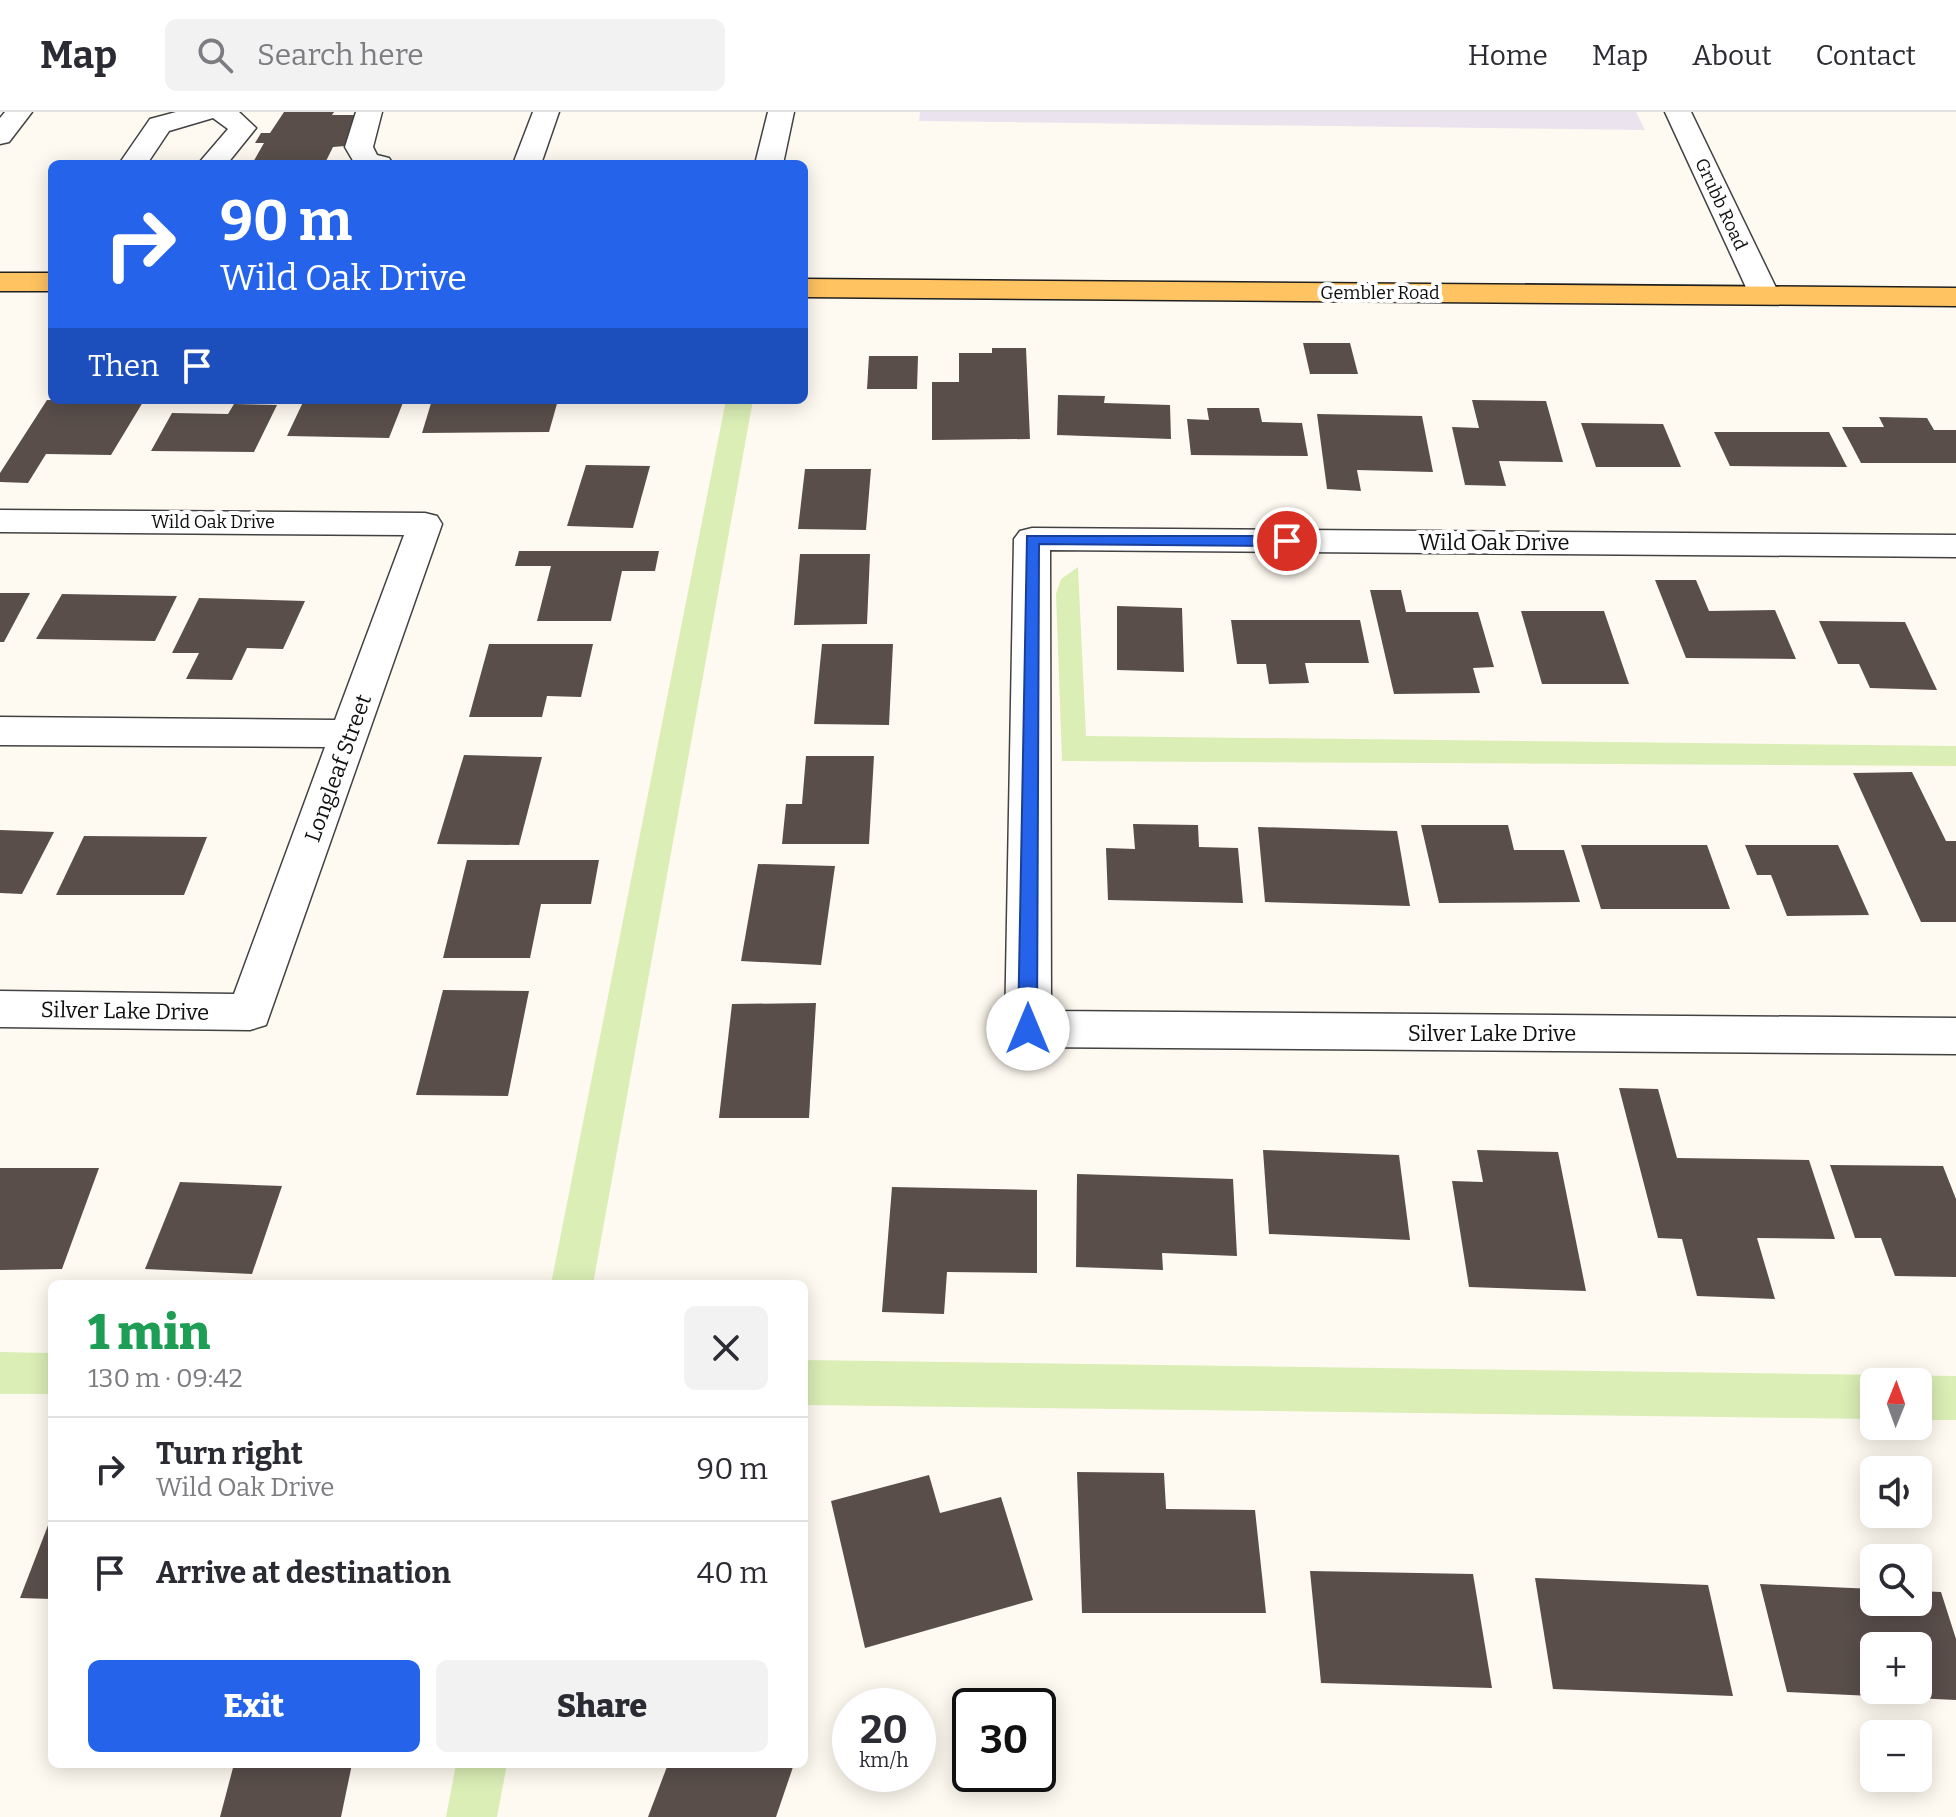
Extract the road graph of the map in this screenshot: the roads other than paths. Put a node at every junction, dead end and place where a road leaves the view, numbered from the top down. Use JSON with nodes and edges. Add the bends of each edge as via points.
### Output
{"nodes":[{"id":1,"x":19,"y":112,"type":"edge"},
{"id":2,"x":206,"y":112,"type":"edge"},
{"id":3,"x":222,"y":112,"type":"edge"},
{"id":4,"x":369,"y":112,"type":"edge"},
{"id":5,"x":546,"y":112,"type":"edge"},
{"id":6,"x":781,"y":112,"type":"edge"},
{"id":7,"x":1678,"y":112,"type":"edge"},
{"id":8,"x":0,"y":136,"type":"edge"},
{"id":9,"x":136,"y":160,"type":"edge"},
{"id":10,"x":215,"y":160,"type":"edge"},
{"id":11,"x":368,"y":160,"type":"edge"},
{"id":12,"x":528,"y":160,"type":"edge"},
{"id":13,"x":770,"y":160,"type":"edge"},
{"id":14,"x":0,"y":282,"type":"edge"},
{"id":15,"x":48,"y":282,"type":"edge"},
{"id":16,"x":808,"y":288,"type":"edge"},
{"id":17,"x":1765,"y":296,"type":"junction"},
{"id":18,"x":1956,"y":297,"type":"edge"},
{"id":19,"x":0,"y":521,"type":"edge"},
{"id":20,"x":425,"y":524,"type":"joint"},
{"id":21,"x":1956,"y":546,"type":"edge"},
{"id":22,"x":0,"y":731,"type":"edge"},
{"id":23,"x":350,"y":734,"type":"junction"},
{"id":24,"x":0,"y":1009,"type":"edge"},
{"id":25,"x":250,"y":1012,"type":"joint"},
{"id":26,"x":1028,"y":1029,"type":"joint"},
{"id":27,"x":1956,"y":1036,"type":"edge"}],
"edges":[{"from":1,"to":8,"type":"street"},
{"from":2,"to":9,"type":"street","via":[[159,125]]},
{"from":3,"to":10,"type":"street","via":[[243,128]]},
{"from":4,"to":11,"type":"street","via":[[359,147]]},
{"from":5,"to":12,"type":"street"},
{"from":6,"to":13,"type":"street"},
{"from":7,"to":17,"type":"street","name":"Grubb Road"},
{"from":14,"to":15,"type":"main road"},
{"from":16,"to":17,"type":"main road","name":"Gembler Road"},
{"from":17,"to":18,"type":"main road","name":"Gembler Road"},
{"from":19,"to":20,"type":"street","name":"Wild Oak Drive"},
{"from":20,"to":23,"type":"street","name":"Longleaf Street"},
{"from":21,"to":26,"type":"street","name":"Wild Oak Drive","via":[[1032,539]]},
{"from":22,"to":23,"type":"street"},
{"from":23,"to":25,"type":"street","name":"Longleaf Street"},
{"from":24,"to":25,"type":"street","name":"Silver Lake Drive"},
{"from":26,"to":27,"type":"street","name":"Silver Lake Drive"}]}
